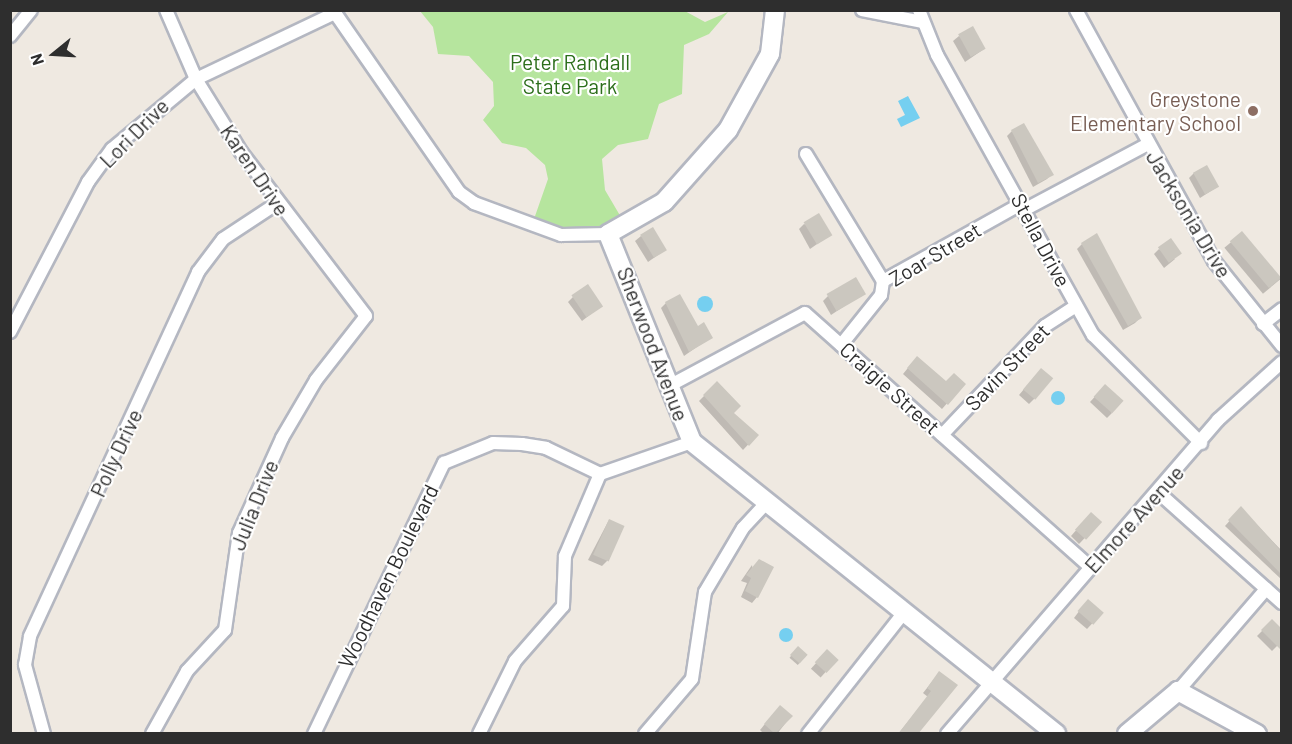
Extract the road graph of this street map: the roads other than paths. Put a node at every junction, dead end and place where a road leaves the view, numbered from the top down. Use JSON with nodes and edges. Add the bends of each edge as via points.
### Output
{"nodes":[{"id":1,"x":31,"y":10,"type":"edge"},
{"id":2,"x":166,"y":10,"type":"edge"},
{"id":3,"x":775,"y":10,"type":"edge"},
{"id":4,"x":862,"y":10,"type":"edge"},
{"id":5,"x":1076,"y":10,"type":"edge"},
{"id":6,"x":334,"y":12,"type":"edge"},
{"id":7,"x":921,"y":16,"type":"edge"},
{"id":8,"x":10,"y":36,"type":"edge"},
{"id":9,"x":196,"y":79,"type":"junction"},
{"id":10,"x":1148,"y":144,"type":"junction"},
{"id":11,"x":806,"y":154,"type":"dead end"},
{"id":12,"x":276,"y":204,"type":"junction"},
{"id":13,"x":1023,"y":207,"type":"junction"},
{"id":14,"x":608,"y":234,"type":"junction"},
{"id":15,"x":883,"y":280,"type":"junction"},
{"id":16,"x":1076,"y":306,"type":"junction"},
{"id":17,"x":1281,"y":309,"type":"edge"},
{"id":18,"x":366,"y":316,"type":"joint"},
{"id":19,"x":1263,"y":324,"type":"junction"},
{"id":20,"x":10,"y":332,"type":"edge"},
{"id":21,"x":841,"y":345,"type":"junction"},
{"id":22,"x":1281,"y":345,"type":"edge"},
{"id":23,"x":1281,"y":362,"type":"edge"},
{"id":24,"x":669,"y":386,"type":"junction"},
{"id":25,"x":942,"y":435,"type":"junction"},
{"id":26,"x":692,"y":441,"type":"junction"},
{"id":27,"x":1201,"y":442,"type":"junction"},
{"id":28,"x":600,"y":474,"type":"junction"},
{"id":29,"x":1159,"y":493,"type":"junction"},
{"id":30,"x":768,"y":501,"type":"junction"},
{"id":31,"x":1091,"y":568,"type":"junction"},
{"id":32,"x":1266,"y":589,"type":"junction"},
{"id":33,"x":1281,"y":603,"type":"edge"},
{"id":34,"x":905,"y":611,"type":"junction"},
{"id":35,"x":990,"y":681,"type":"junction"},
{"id":36,"x":1178,"y":691,"type":"junction"},
{"id":37,"x":44,"y":734,"type":"edge"},
{"id":38,"x":152,"y":734,"type":"edge"},
{"id":39,"x":314,"y":734,"type":"edge"},
{"id":40,"x":478,"y":734,"type":"edge"},
{"id":41,"x":645,"y":734,"type":"edge"},
{"id":42,"x":808,"y":734,"type":"edge"},
{"id":43,"x":947,"y":734,"type":"edge"},
{"id":44,"x":1056,"y":734,"type":"edge"},
{"id":45,"x":1127,"y":734,"type":"edge"},
{"id":46,"x":1257,"y":734,"type":"edge"}],
"edges":[{"from":1,"to":8,"type":"street"},
{"from":2,"to":9,"type":"street","name":"Karen Drive"},
{"from":3,"to":14,"type":"street","via":[[770,54],[728,130],[664,201]]},
{"from":4,"to":7,"type":"street"},
{"from":5,"to":10,"type":"street","name":"Jacksonia Drive"},
{"from":6,"to":9,"type":"street","name":"Lori Drive"},
{"from":6,"to":14,"type":"street","via":[[459,192],[561,235]]},
{"from":7,"to":13,"type":"street","name":"Stella Drive"},
{"from":9,"to":12,"type":"street","name":"Karen Drive"},
{"from":9,"to":20,"type":"street","name":"Lori Drive","via":[[112,149],[88,182]]},
{"from":10,"to":13,"type":"street","name":"Zoar Street"},
{"from":10,"to":19,"type":"street","name":"Jacksonia Drive","via":[[1214,261]]},
{"from":11,"to":15,"type":"street"},
{"from":12,"to":18,"type":"street","name":"Karen Drive"},
{"from":12,"to":37,"type":"street","name":"Polly Drive","via":[[223,239],[198,272],[30,636],[25,665]]},
{"from":13,"to":15,"type":"street","name":"Zoar Street"},
{"from":13,"to":16,"type":"street","name":"Stella Drive"},
{"from":14,"to":24,"type":"street","name":"Sherwood Avenue"},
{"from":15,"to":21,"type":"street","name":"Zoar Street","via":[[881,295]]},
{"from":16,"to":25,"type":"street","name":"Savin Street","via":[[1045,326]]},
{"from":16,"to":27,"type":"street","name":"Stella Drive","via":[[1106,352]]},
{"from":17,"to":19,"type":"street"},
{"from":18,"to":38,"type":"street","name":"Julia Drive","via":[[316,380],[282,438],[239,533],[225,630],[188,671]]},
{"from":19,"to":22,"type":"street","name":"Jacksonia Drive"},
{"from":21,"to":24,"type":"street","name":"Craigie Street","via":[[810,316],[796,314]]},
{"from":21,"to":25,"type":"street","name":"Craigie Street"},
{"from":23,"to":27,"type":"street","name":"Elmore Avenue"},
{"from":24,"to":26,"type":"street","name":"Sherwood Avenue"},
{"from":25,"to":31,"type":"street","name":"Craigie Street"},
{"from":26,"to":28,"type":"street"},
{"from":26,"to":30,"type":"street","name":"Sherwood Avenue"},
{"from":27,"to":29,"type":"street","name":"Elmore Avenue"},
{"from":28,"to":39,"type":"street","name":"Woodhaven Boulevard","via":[[546,448],[522,444],[493,444],[444,463]]},
{"from":28,"to":40,"type":"street","via":[[565,556],[563,606],[515,661]]},
{"from":29,"to":31,"type":"street","name":"Elmore Avenue"},
{"from":29,"to":32,"type":"street"},
{"from":30,"to":34,"type":"street","name":"Sherwood Avenue"},
{"from":30,"to":41,"type":"street","via":[[743,528],[705,592],[692,678]]},
{"from":31,"to":35,"type":"street","name":"Elmore Avenue"},
{"from":32,"to":33,"type":"street"},
{"from":32,"to":36,"type":"street"},
{"from":34,"to":35,"type":"street","name":"Sherwood Avenue"},
{"from":34,"to":42,"type":"street"},
{"from":35,"to":43,"type":"street","name":"Elmore Avenue"},
{"from":35,"to":44,"type":"street","name":"Sherwood Avenue"},
{"from":36,"to":45,"type":"street"},
{"from":36,"to":46,"type":"street"}]}
